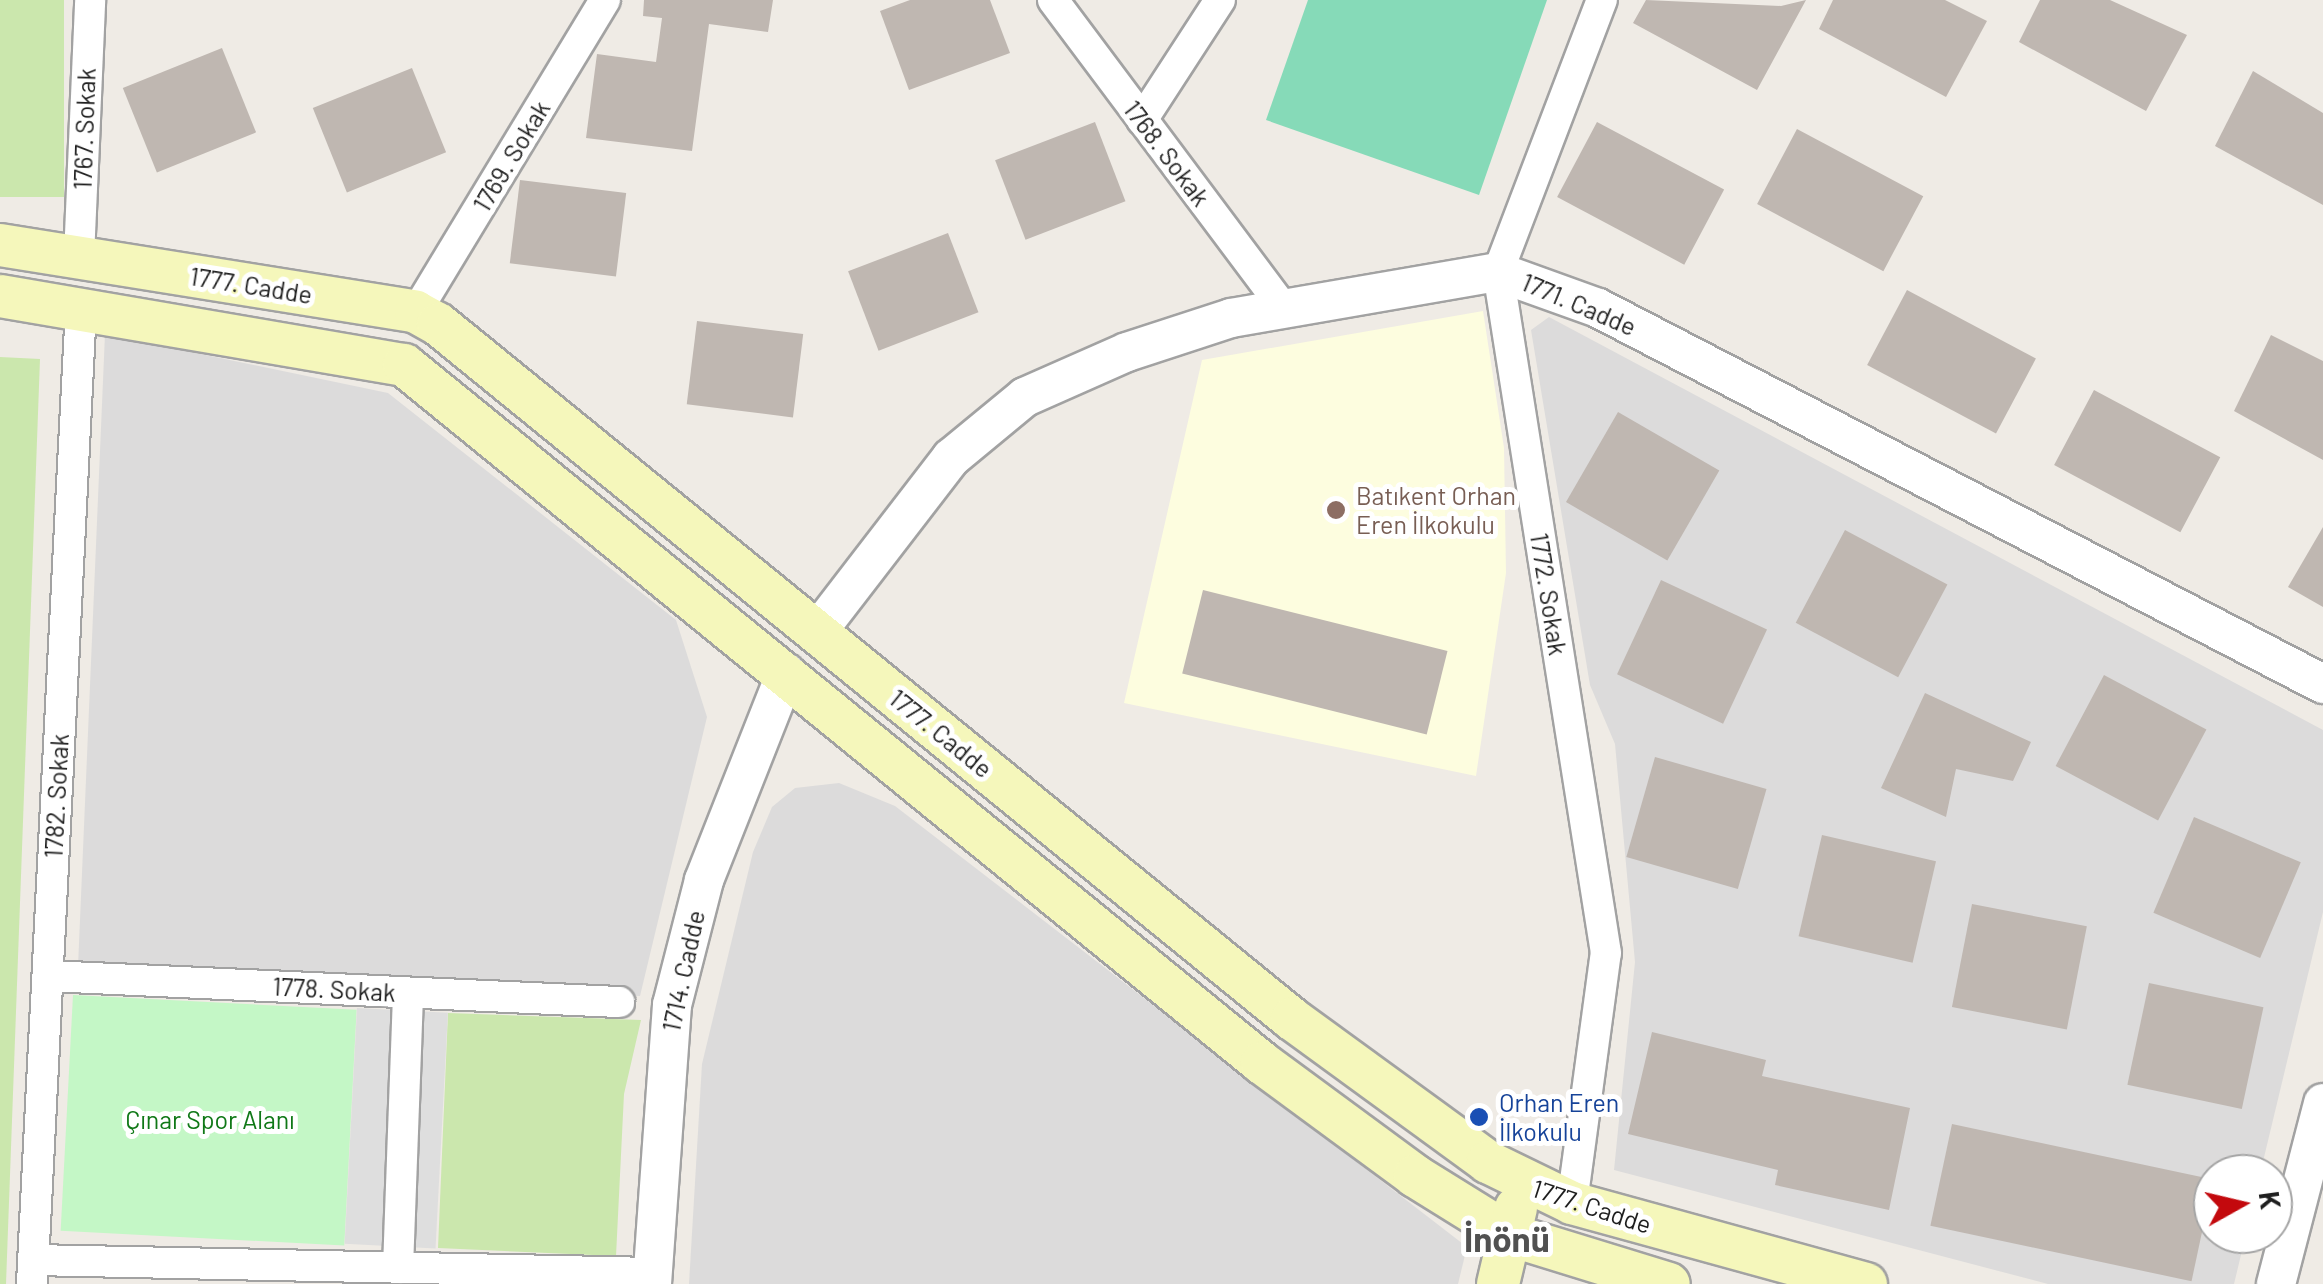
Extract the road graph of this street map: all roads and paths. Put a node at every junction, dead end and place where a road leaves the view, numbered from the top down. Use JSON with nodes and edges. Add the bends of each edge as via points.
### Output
{"nodes":[{"id":1,"x":90,"y":0,"type":"edge"},
{"id":2,"x":605,"y":0,"type":"edge"},
{"id":3,"x":1053,"y":0,"type":"edge"},
{"id":4,"x":1220,"y":0,"type":"edge"},
{"id":5,"x":1602,"y":0,"type":"edge"},
{"id":6,"x":1142,"y":120,"type":"junction"},
{"id":7,"x":0,"y":244,"type":"edge"},
{"id":8,"x":79,"y":258,"type":"junction"},
{"id":9,"x":1498,"y":272,"type":"junction"},
{"id":10,"x":0,"y":296,"type":"edge"},
{"id":11,"x":1282,"y":306,"type":"junction"},
{"id":12,"x":81,"y":308,"type":"junction"},
{"id":13,"x":416,"y":312,"type":"junction"},
{"id":14,"x":817,"y":632,"type":"junction"},
{"id":15,"x":786,"y":674,"type":"junction"},
{"id":16,"x":2323,"y":684,"type":"edge"},
{"id":17,"x":48,"y":976,"type":"junction"},
{"id":18,"x":408,"y":993,"type":"junction"},
{"id":19,"x":620,"y":1002,"type":"dead end"},
{"id":20,"x":2323,"y":1103,"type":"edge"},
{"id":21,"x":1522,"y":1183,"type":"junction"},
{"id":22,"x":1572,"y":1203,"type":"junction"},
{"id":23,"x":1510,"y":1236,"type":"junction"},
{"id":24,"x":398,"y":1268,"type":"junction"},
{"id":25,"x":1556,"y":1270,"type":"edge"},
{"id":26,"x":33,"y":1272,"type":"edge"},
{"id":27,"x":652,"y":1279,"type":"edge"},
{"id":28,"x":1498,"y":1284,"type":"edge"},
{"id":29,"x":1669,"y":1284,"type":"edge"},
{"id":30,"x":1866,"y":1284,"type":"edge"},
{"id":31,"x":2276,"y":1284,"type":"edge"}],
"edges":[{"from":1,"to":8,"type":"street","name":"1767. Sokak"},
{"from":2,"to":13,"type":"street","name":"1769. Sokak"},
{"from":3,"to":6,"type":"street","name":"1768. Sokak"},
{"from":4,"to":6,"type":"street"},
{"from":5,"to":9,"type":"street","name":"1772. Sokak"},
{"from":6,"to":11,"type":"street","name":"1768. Sokak"},
{"from":7,"to":8,"type":"main road","name":"1777. Cadde"},
{"from":8,"to":13,"type":"main road","name":"1777. Cadde"},
{"from":9,"to":11,"type":"street","name":"1771. Cadde"},
{"from":9,"to":16,"type":"street","name":"1771. Cadde","via":[[1598,308]]},
{"from":9,"to":22,"type":"street","name":"1772. Sokak","via":[[1606,953]]},
{"from":10,"to":12,"type":"main road","name":"1777. Cadde"},
{"from":11,"to":14,"type":"street","name":"1771. Cadde","via":[[1127,352],[1025,397],[951,458]]},
{"from":12,"to":15,"type":"main road","name":"1777. Cadde","via":[[404,364]]},
{"from":12,"to":17,"type":"street","name":"1782. Sokak"},
{"from":13,"to":14,"type":"main road","name":"1777. Cadde"},
{"from":14,"to":15,"type":"main road"},
{"from":14,"to":21,"type":"main road","name":"1777. Cadde","via":[[1306,1030]]},
{"from":15,"to":23,"type":"main road","name":"1777. Cadde","via":[[1262,1062]]},
{"from":15,"to":27,"type":"street","name":"1714. Cadde","via":[[704,880],[676,988]]},
{"from":17,"to":18,"type":"street","name":"1778. Sokak"},
{"from":17,"to":26,"type":"street","name":"1782. Sokak"},
{"from":18,"to":19,"type":"street","name":"1778. Sokak"},
{"from":18,"to":24,"type":"street"},
{"from":20,"to":31,"type":"street"},
{"from":21,"to":22,"type":"main road","name":"1777. Cadde"},
{"from":21,"to":23,"type":"main road"},
{"from":22,"to":25,"type":"main road"},
{"from":22,"to":30,"type":"main road","name":"1777. Cadde"},
{"from":23,"to":25,"type":"main road","name":"1777. Cadde"},
{"from":23,"to":28,"type":"main road"},
{"from":24,"to":26,"type":"street"},
{"from":24,"to":27,"type":"street"},
{"from":25,"to":29,"type":"main road","name":"1777. Cadde"}]}
